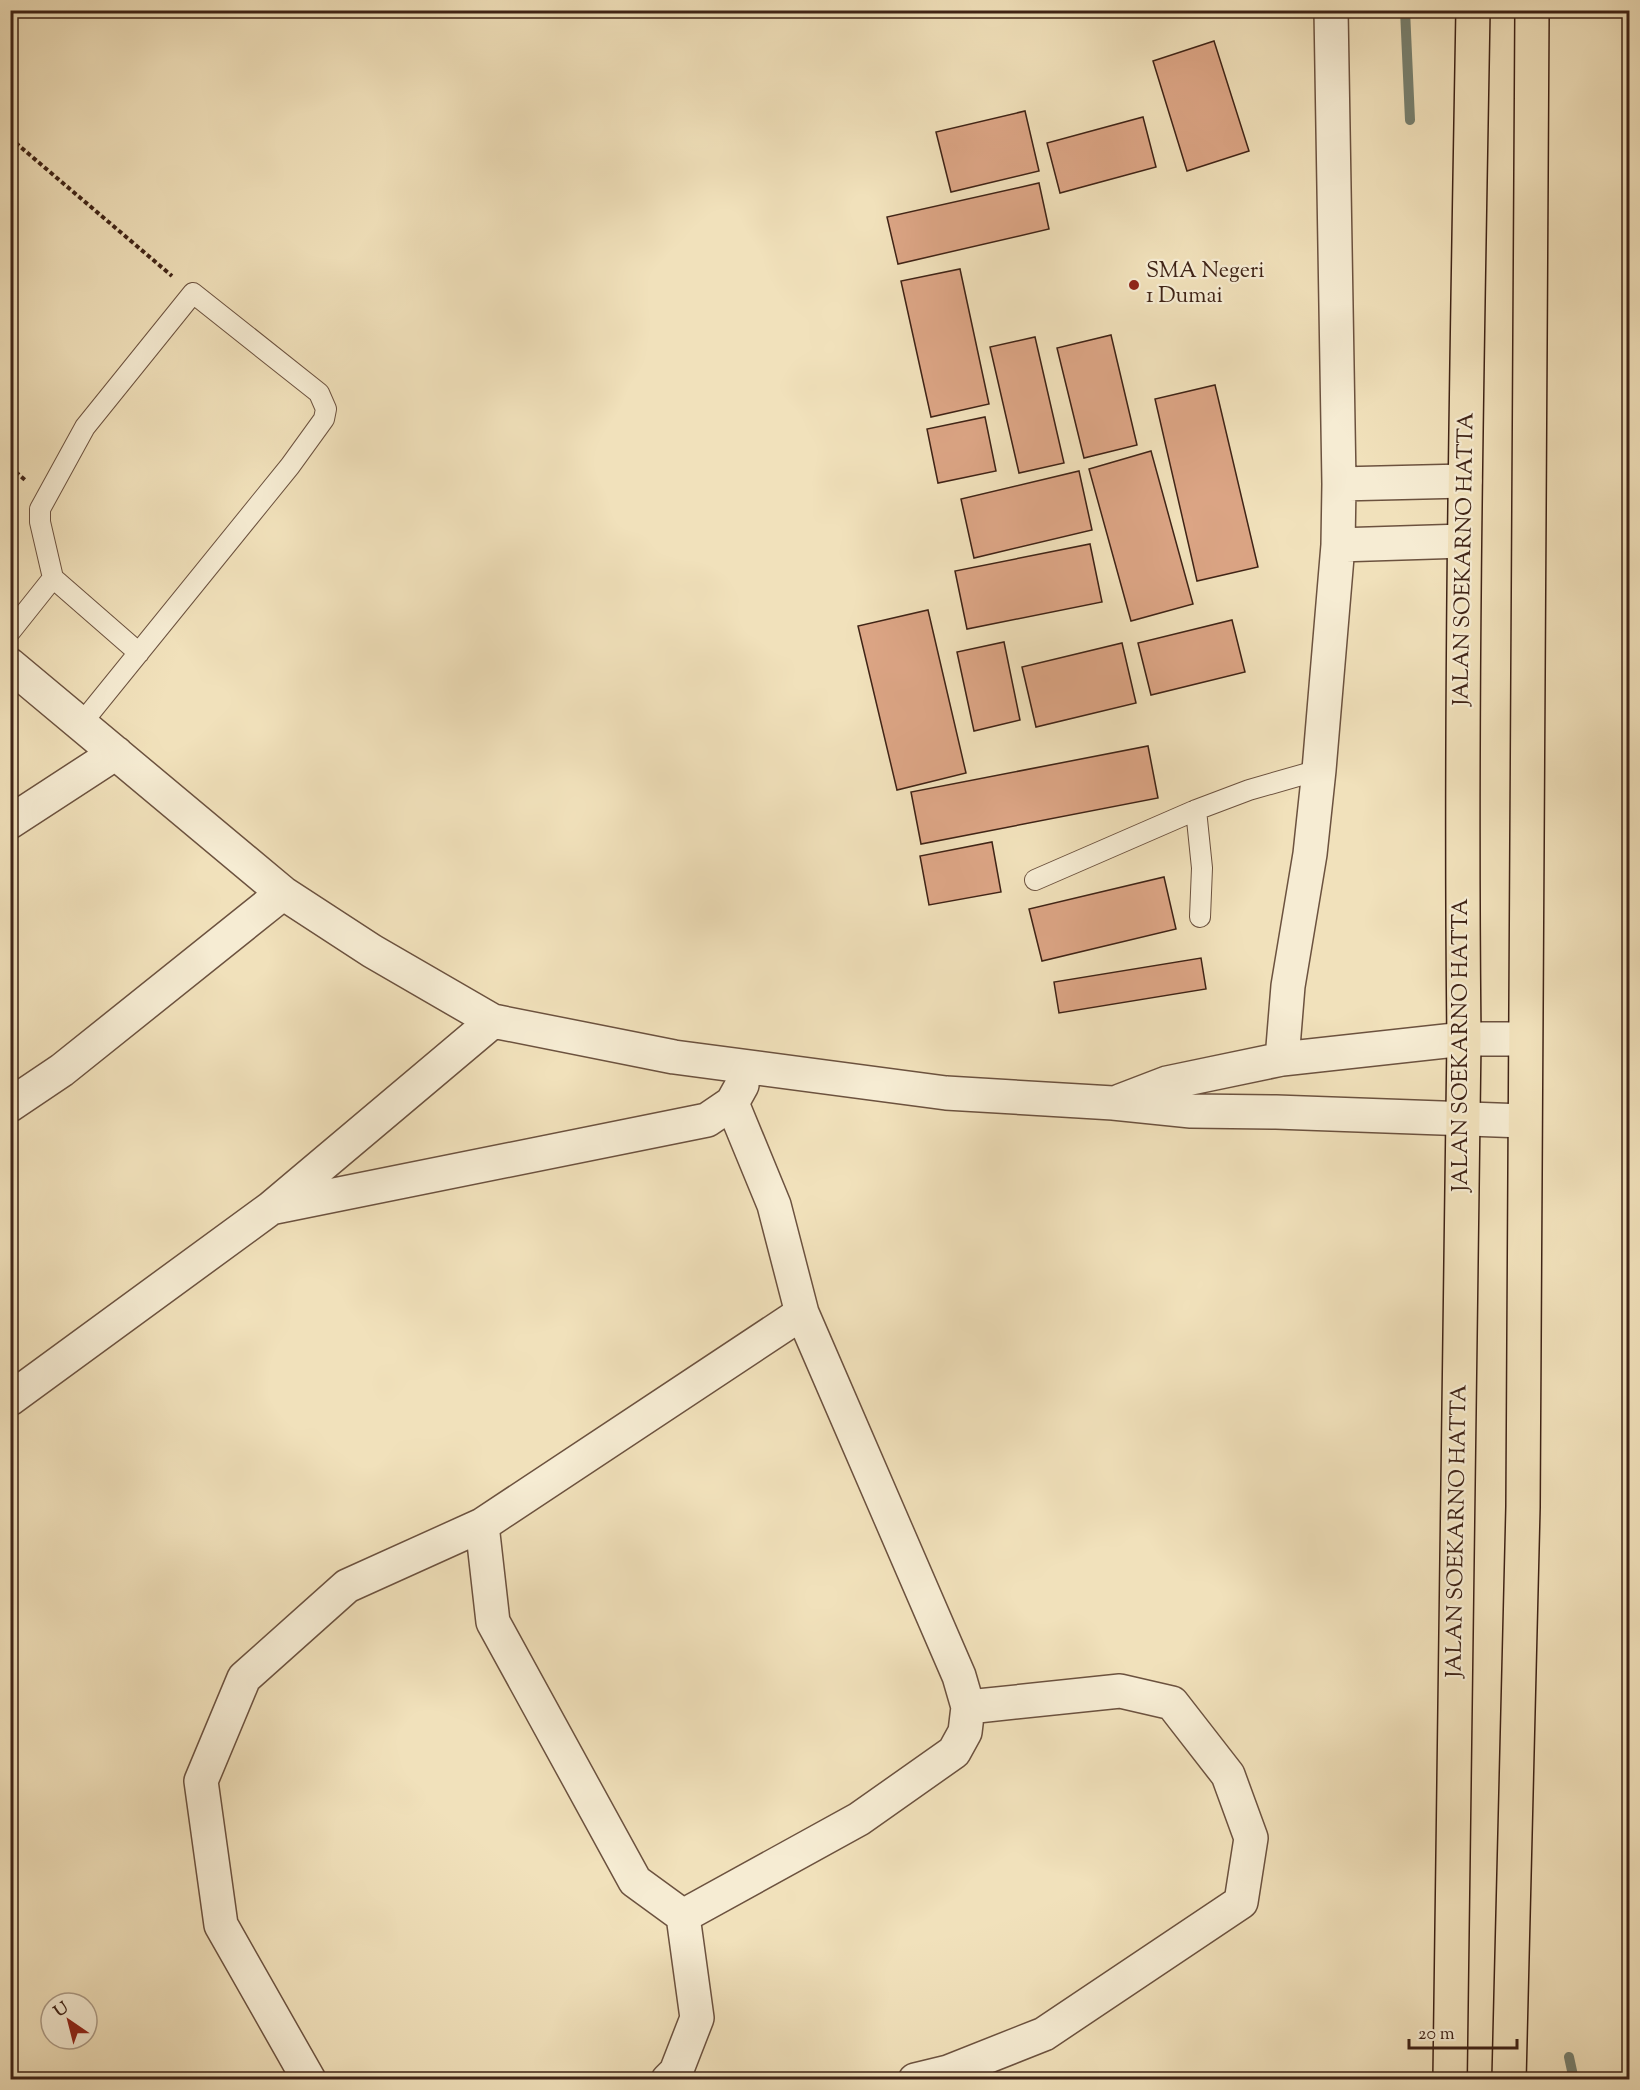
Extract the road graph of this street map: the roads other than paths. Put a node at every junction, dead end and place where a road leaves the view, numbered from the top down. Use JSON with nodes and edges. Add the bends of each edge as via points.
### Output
{"nodes":[{"id":1,"x":1331,"y":10,"type":"edge"},
{"id":2,"x":1473,"y":10,"type":"edge"},
{"id":3,"x":1532,"y":10,"type":"edge"},
{"id":4,"x":1465,"y":481,"type":"junction"},
{"id":5,"x":1339,"y":484,"type":"junction"},
{"id":6,"x":1464,"y":541,"type":"junction"},
{"id":7,"x":1338,"y":545,"type":"junction"},
{"id":8,"x":53,"y":578,"type":"junction"},
{"id":9,"x":10,"y":632,"type":"edge"},
{"id":10,"x":139,"y":652,"type":"junction"},
{"id":11,"x":10,"y":664,"type":"edge"},
{"id":12,"x":81,"y":724,"type":"junction"},
{"id":13,"x":116,"y":753,"type":"junction"},
{"id":14,"x":1319,"y":770,"type":"junction"},
{"id":15,"x":1196,"y":810,"type":"junction"},
{"id":16,"x":10,"y":822,"type":"edge"},
{"id":17,"x":1035,"y":880,"type":"dead end"},
{"id":18,"x":283,"y":893,"type":"junction"},
{"id":19,"x":1200,"y":917,"type":"dead end"},
{"id":20,"x":493,"y":1021,"type":"junction"},
{"id":21,"x":1525,"y":1039,"type":"junction"},
{"id":22,"x":1464,"y":1040,"type":"junction"},
{"id":23,"x":1282,"y":1059,"type":"junction"},
{"id":24,"x":746,"y":1068,"type":"junction"},
{"id":25,"x":732,"y":1103,"type":"junction"},
{"id":26,"x":1113,"y":1103,"type":"junction"},
{"id":27,"x":10,"y":1105,"type":"edge"},
{"id":28,"x":1462,"y":1117,"type":"junction"},
{"id":29,"x":1524,"y":1121,"type":"junction"},
{"id":30,"x":271,"y":1208,"type":"junction"},
{"id":31,"x":802,"y":1313,"type":"junction"},
{"id":32,"x":10,"y":1399,"type":"edge"},
{"id":33,"x":482,"y":1525,"type":"junction"},
{"id":34,"x":968,"y":1707,"type":"junction"},
{"id":35,"x":683,"y":1916,"type":"junction"},
{"id":36,"x":309,"y":2079,"type":"edge"},
{"id":37,"x":668,"y":2079,"type":"edge"},
{"id":38,"x":915,"y":2079,"type":"edge"},
{"id":39,"x":1450,"y":2079,"type":"edge"},
{"id":40,"x":1509,"y":2079,"type":"edge"}],
"edges":[{"from":1,"to":5,"type":"street"},
{"from":2,"to":4,"type":"highway","name":"JALAN SOEKARNO HATTA"},
{"from":3,"to":21,"type":"highway"},
{"from":4,"to":5,"type":"street"},
{"from":4,"to":6,"type":"highway","name":"JALAN SOEKARNO HATTA"},
{"from":5,"to":7,"type":"street"},
{"from":6,"to":7,"type":"street"},
{"from":6,"to":22,"type":"highway","name":"JALAN SOEKARNO HATTA"},
{"from":7,"to":14,"type":"street"},
{"from":8,"to":9,"type":"lane"},
{"from":8,"to":10,"type":"lane"},
{"from":8,"to":10,"type":"lane","via":[[40,509],[85,427],[192,293],[319,393],[326,409],[324,419],[290,466]]},
{"from":10,"to":12,"type":"lane"},
{"from":11,"to":12,"type":"street"},
{"from":12,"to":13,"type":"street"},
{"from":13,"to":16,"type":"street"},
{"from":13,"to":18,"type":"street"},
{"from":14,"to":15,"type":"lane"},
{"from":14,"to":23,"type":"street","via":[[1310,854],[1288,986]]},
{"from":15,"to":17,"type":"lane"},
{"from":15,"to":19,"type":"lane","via":[[1202,868]]},
{"from":18,"to":20,"type":"street","via":[[372,951]]},
{"from":18,"to":27,"type":"street","via":[[62,1070]]},
{"from":20,"to":24,"type":"street"},
{"from":20,"to":30,"type":"street"},
{"from":21,"to":22,"type":"street"},
{"from":21,"to":29,"type":"highway"},
{"from":22,"to":23,"type":"street"},
{"from":22,"to":28,"type":"highway","name":"JALAN SOEKARNO HATTA"},
{"from":23,"to":26,"type":"street","via":[[1167,1083]]},
{"from":24,"to":25,"type":"street","via":[[743,1084]]},
{"from":24,"to":26,"type":"street","via":[[946,1094]]},
{"from":25,"to":30,"type":"street","via":[[707,1120]]},
{"from":25,"to":31,"type":"street","via":[[774,1205]]},
{"from":26,"to":28,"type":"street","via":[[1191,1111]]},
{"from":28,"to":29,"type":"street"},
{"from":28,"to":39,"type":"highway","name":"JALAN SOEKARNO HATTA"},
{"from":29,"to":40,"type":"highway","via":[[1523,1507]]},
{"from":30,"to":32,"type":"street"},
{"from":31,"to":33,"type":"street"},
{"from":31,"to":34,"type":"street","via":[[959,1676]]},
{"from":33,"to":35,"type":"street","via":[[493,1622],[635,1881]]},
{"from":33,"to":36,"type":"street","via":[[347,1586],[244,1678],[201,1781],[221,1925]]},
{"from":34,"to":35,"type":"street","via":[[964,1732],[954,1752],[859,1820]]},
{"from":34,"to":38,"type":"street","via":[[1120,1691],[1172,1703],[1228,1776],[1251,1838],[1241,1902],[1044,2034],[948,2072]]},
{"from":35,"to":37,"type":"street","via":[[697,2018],[676,2072]]}]}
